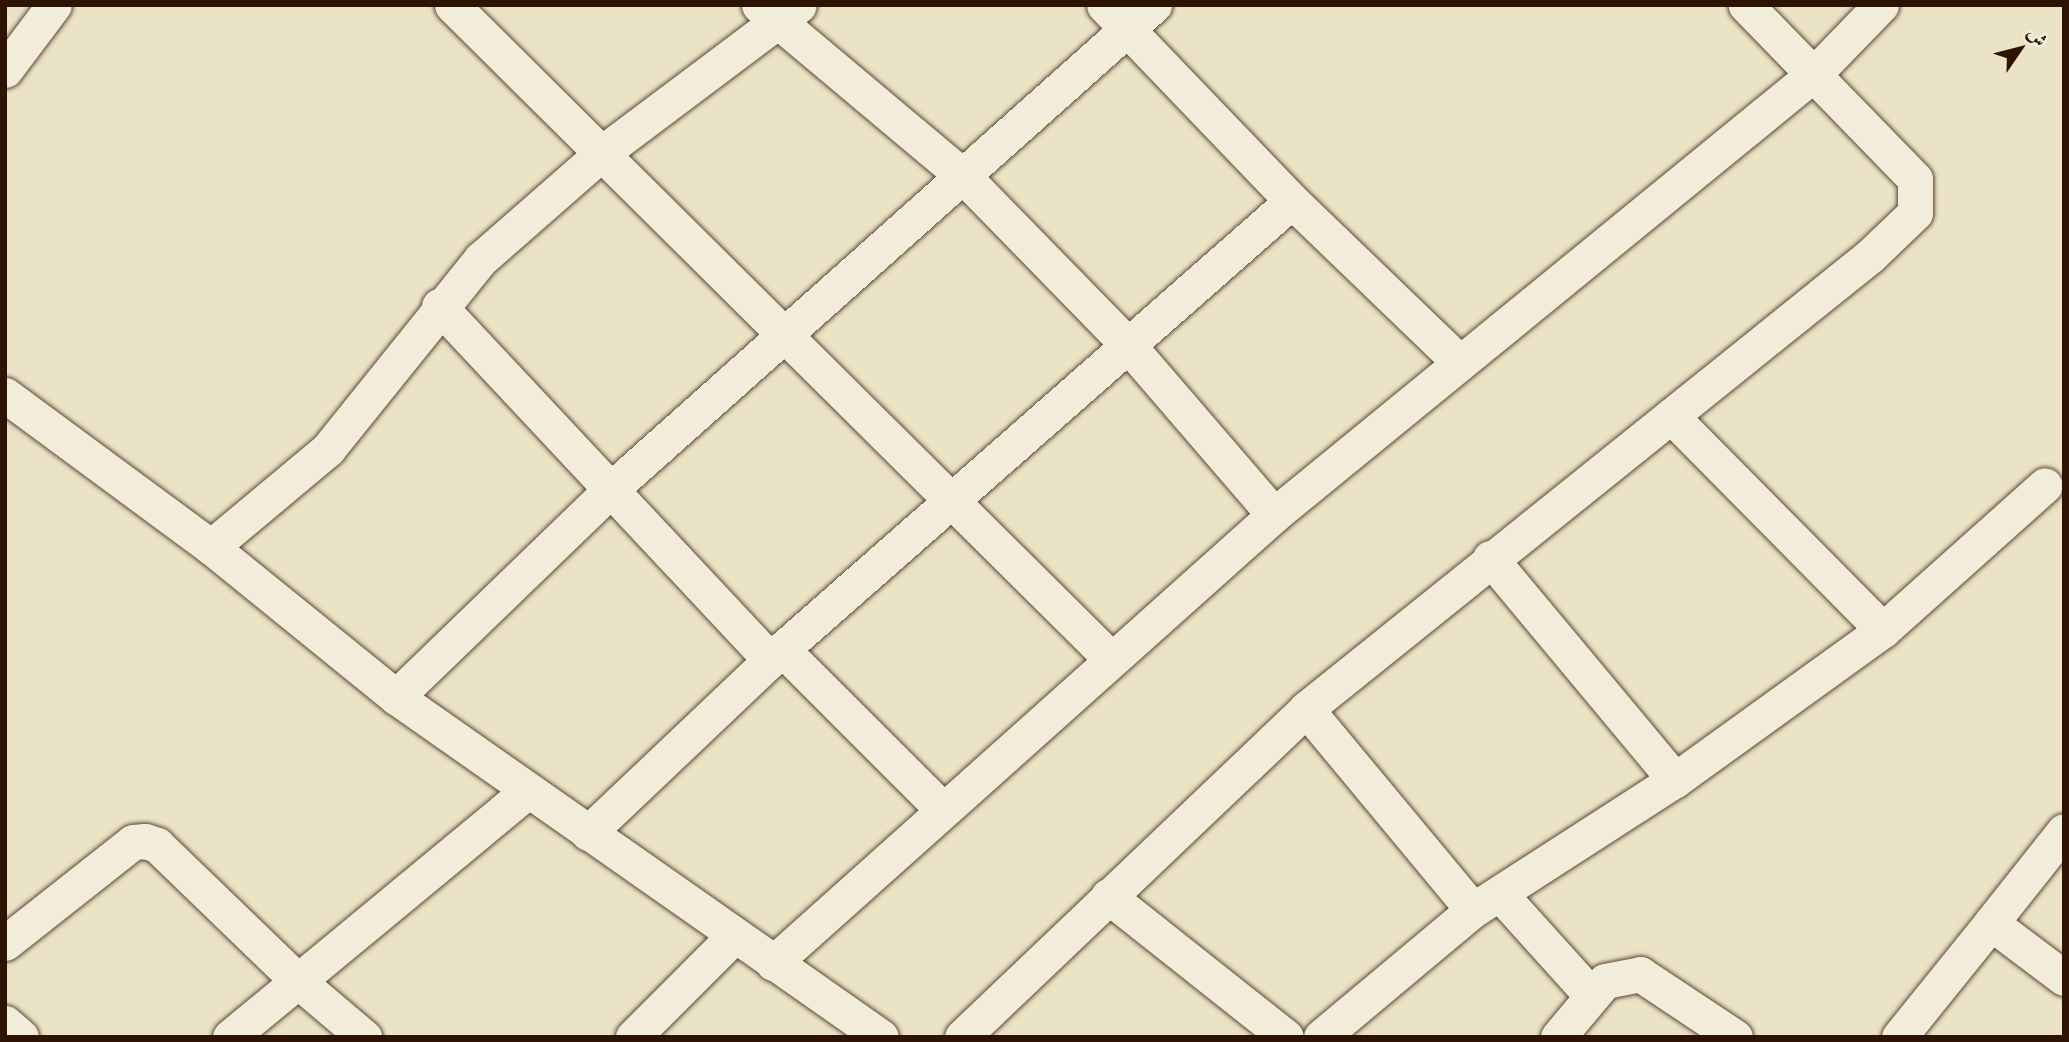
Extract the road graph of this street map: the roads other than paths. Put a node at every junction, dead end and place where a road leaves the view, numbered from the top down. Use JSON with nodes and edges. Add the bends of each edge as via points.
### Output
{"nodes":[{"id":1,"x":54,"y":5,"type":"edge"},
{"id":2,"x":452,"y":5,"type":"edge"},
{"id":3,"x":1746,"y":5,"type":"edge"},
{"id":4,"x":1881,"y":5,"type":"edge"},
{"id":5,"x":778,"y":11,"type":"edge"},
{"id":6,"x":1129,"y":12,"type":"edge"},
{"id":7,"x":5,"y":70,"type":"edge"},
{"id":8,"x":1815,"y":73,"type":"junction"},
{"id":9,"x":601,"y":153,"type":"junction"},
{"id":10,"x":965,"y":178,"type":"junction"},
{"id":11,"x":1292,"y":201,"type":"junction"},
{"id":12,"x":439,"y":306,"type":"junction"},
{"id":13,"x":788,"y":334,"type":"junction"},
{"id":14,"x":1128,"y":345,"type":"junction"},
{"id":15,"x":1458,"y":361,"type":"junction"},
{"id":16,"x":5,"y":395,"type":"edge"},
{"id":17,"x":1671,"y":416,"type":"junction"},
{"id":18,"x":2045,"y":485,"type":"dead end"},
{"id":19,"x":608,"y":492,"type":"junction"},
{"id":20,"x":954,"y":498,"type":"junction"},
{"id":21,"x":1274,"y":515,"type":"junction"},
{"id":22,"x":211,"y":547,"type":"junction"},
{"id":23,"x":1490,"y":558,"type":"junction"},
{"id":24,"x":1883,"y":629,"type":"junction"},
{"id":25,"x":776,"y":654,"type":"junction"},
{"id":26,"x":1111,"y":659,"type":"junction"},
{"id":27,"x":396,"y":697,"type":"junction"},
{"id":28,"x":1306,"y":709,"type":"junction"},
{"id":29,"x":1675,"y":780,"type":"junction"},
{"id":30,"x":528,"y":791,"type":"junction"},
{"id":31,"x":943,"y":810,"type":"junction"},
{"id":32,"x":2064,"y":831,"type":"edge"},
{"id":33,"x":588,"y":833,"type":"junction"},
{"id":34,"x":1108,"y":896,"type":"junction"},
{"id":35,"x":1487,"y":902,"type":"junction"},
{"id":36,"x":1991,"y":923,"type":"junction"},
{"id":37,"x":733,"y":937,"type":"junction"},
{"id":38,"x":5,"y":943,"type":"edge"},
{"id":39,"x":773,"y":963,"type":"junction"},
{"id":40,"x":2064,"y":978,"type":"edge"},
{"id":41,"x":298,"y":981,"type":"junction"},
{"id":42,"x":1590,"y":994,"type":"junction"},
{"id":43,"x":5,"y":1023,"type":"edge"},
{"id":44,"x":21,"y":1037,"type":"edge"},
{"id":45,"x":230,"y":1037,"type":"edge"},
{"id":46,"x":364,"y":1037,"type":"edge"},
{"id":47,"x":633,"y":1037,"type":"edge"},
{"id":48,"x":881,"y":1037,"type":"edge"},
{"id":49,"x":961,"y":1037,"type":"edge"},
{"id":50,"x":1286,"y":1037,"type":"edge"},
{"id":51,"x":1321,"y":1037,"type":"edge"},
{"id":52,"x":1558,"y":1037,"type":"edge"},
{"id":53,"x":1735,"y":1037,"type":"edge"},
{"id":54,"x":1899,"y":1037,"type":"edge"}],
"edges":[{"from":1,"to":7,"type":"street"},
{"from":2,"to":9,"type":"street"},
{"from":3,"to":8,"type":"street"},
{"from":4,"to":8,"type":"street"},
{"from":5,"to":9,"type":"street"},
{"from":5,"to":10,"type":"street"},
{"from":6,"to":10,"type":"street"},
{"from":6,"to":11,"type":"street"},
{"from":8,"to":15,"type":"street"},
{"from":8,"to":17,"type":"street","via":[[1915,179],[1920,203],[1870,256]]},
{"from":9,"to":12,"type":"street","via":[[481,259]]},
{"from":9,"to":13,"type":"street"},
{"from":10,"to":13,"type":"street"},
{"from":10,"to":14,"type":"street"},
{"from":11,"to":14,"type":"street"},
{"from":11,"to":15,"type":"street"},
{"from":12,"to":19,"type":"street"},
{"from":12,"to":22,"type":"street","via":[[328,449]]},
{"from":13,"to":19,"type":"street"},
{"from":13,"to":20,"type":"street"},
{"from":14,"to":20,"type":"street"},
{"from":14,"to":21,"type":"street"},
{"from":15,"to":21,"type":"street"},
{"from":16,"to":22,"type":"street"},
{"from":17,"to":23,"type":"street"},
{"from":17,"to":24,"type":"street"},
{"from":18,"to":24,"type":"street"},
{"from":19,"to":25,"type":"street"},
{"from":19,"to":27,"type":"street"},
{"from":20,"to":25,"type":"street"},
{"from":20,"to":26,"type":"street"},
{"from":21,"to":26,"type":"street"},
{"from":22,"to":27,"type":"street"},
{"from":23,"to":28,"type":"street"},
{"from":23,"to":29,"type":"street"},
{"from":24,"to":29,"type":"street"},
{"from":25,"to":31,"type":"street"},
{"from":25,"to":33,"type":"street"},
{"from":26,"to":31,"type":"street"},
{"from":27,"to":30,"type":"street"},
{"from":28,"to":34,"type":"street"},
{"from":28,"to":35,"type":"street"},
{"from":29,"to":35,"type":"street"},
{"from":30,"to":33,"type":"street"},
{"from":30,"to":41,"type":"street"},
{"from":31,"to":39,"type":"street"},
{"from":32,"to":36,"type":"street"},
{"from":33,"to":37,"type":"street"},
{"from":34,"to":49,"type":"street"},
{"from":34,"to":50,"type":"street"},
{"from":35,"to":42,"type":"street"},
{"from":35,"to":51,"type":"street"},
{"from":36,"to":40,"type":"street"},
{"from":36,"to":54,"type":"street"},
{"from":37,"to":39,"type":"street"},
{"from":37,"to":47,"type":"street"},
{"from":38,"to":41,"type":"street","via":[[133,842],[145,841],[179,864]]},
{"from":39,"to":48,"type":"street"},
{"from":41,"to":45,"type":"street"},
{"from":41,"to":46,"type":"street"},
{"from":42,"to":52,"type":"street"},
{"from":42,"to":53,"type":"street","via":[[1605,981],[1640,974]]},
{"from":43,"to":44,"type":"street"}]}
